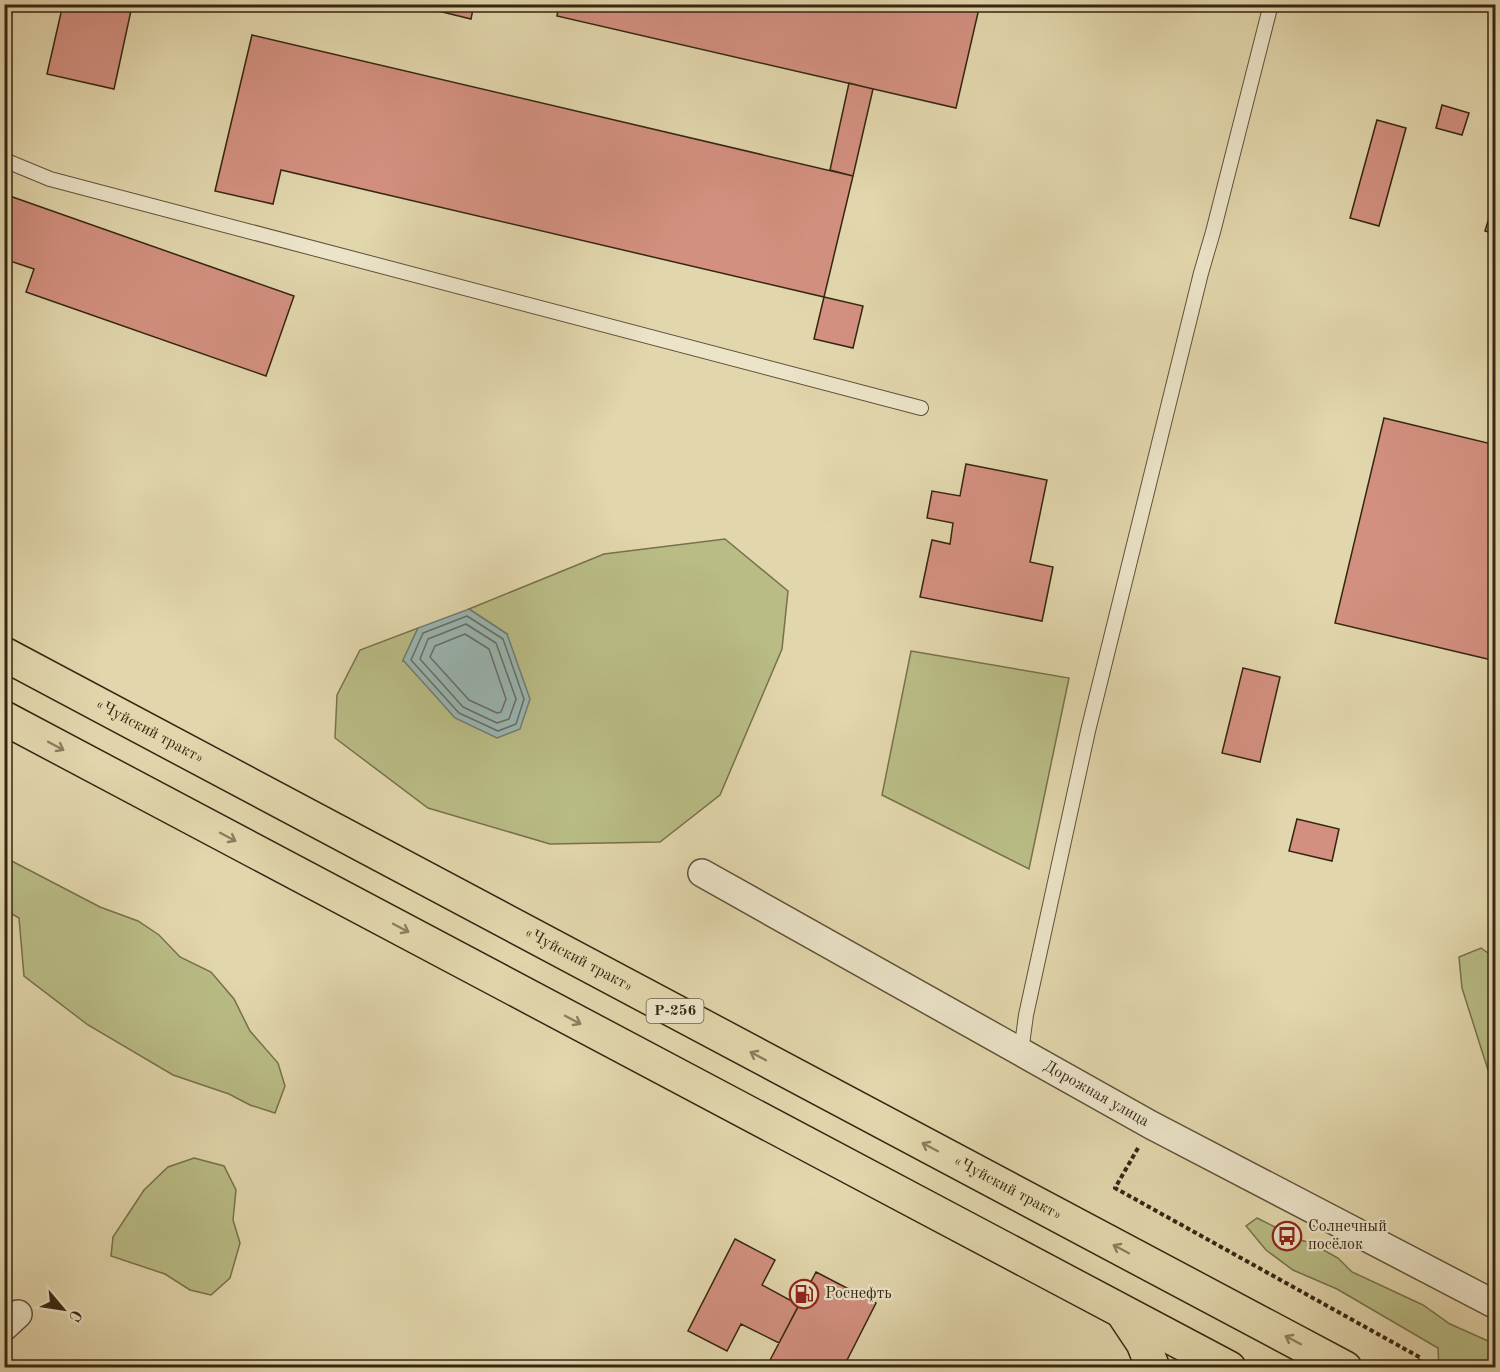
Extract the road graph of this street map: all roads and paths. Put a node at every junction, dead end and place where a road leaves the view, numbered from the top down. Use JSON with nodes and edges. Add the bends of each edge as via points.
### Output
{"nodes":[{"id":1,"x":7,"y":4,"type":"edge"},
{"id":2,"x":1270,"y":4,"type":"edge"},
{"id":3,"x":4,"y":14,"type":"edge"},
{"id":4,"x":4,"y":160,"type":"edge"},
{"id":5,"x":921,"y":408,"type":"dead end"},
{"id":6,"x":4,"y":654,"type":"edge"},
{"id":7,"x":4,"y":718,"type":"edge"},
{"id":8,"x":702,"y":873,"type":"dead end"},
{"id":9,"x":1020,"y":1052,"type":"junction"},
{"id":10,"x":1151,"y":1125,"type":"junction"},
{"id":11,"x":1496,"y":1305,"type":"edge"},
{"id":12,"x":1122,"y":1311,"type":"junction"},
{"id":13,"x":1153,"y":1368,"type":"edge"},
{"id":14,"x":1229,"y":1368,"type":"edge"},
{"id":15,"x":1345,"y":1368,"type":"edge"},
{"id":16,"x":1416,"y":1368,"type":"edge"}],
"edges":[{"from":1,"to":3,"type":"lane"},
{"from":2,"to":9,"type":"lane","via":[[1088,730]]},
{"from":4,"to":5,"type":"lane","via":[[50,179]]},
{"from":15,"to":6,"type":"highway","name":"«Чуйский тракт»","number":"Р-256","one_way":true},
{"from":7,"to":12,"type":"highway","one_way":true},
{"from":8,"to":9,"type":"street","name":"Дорожная улица"},
{"from":9,"to":10,"type":"street","name":"Дорожная улица"},
{"from":10,"to":11,"type":"street","name":"Дорожная улица"},
{"from":10,"to":16,"type":"path","via":[[1115,1188],[1421,1358]]},
{"from":12,"to":13,"type":"highway","via":[[1143,1343]]},
{"from":12,"to":14,"type":"highway"}]}
